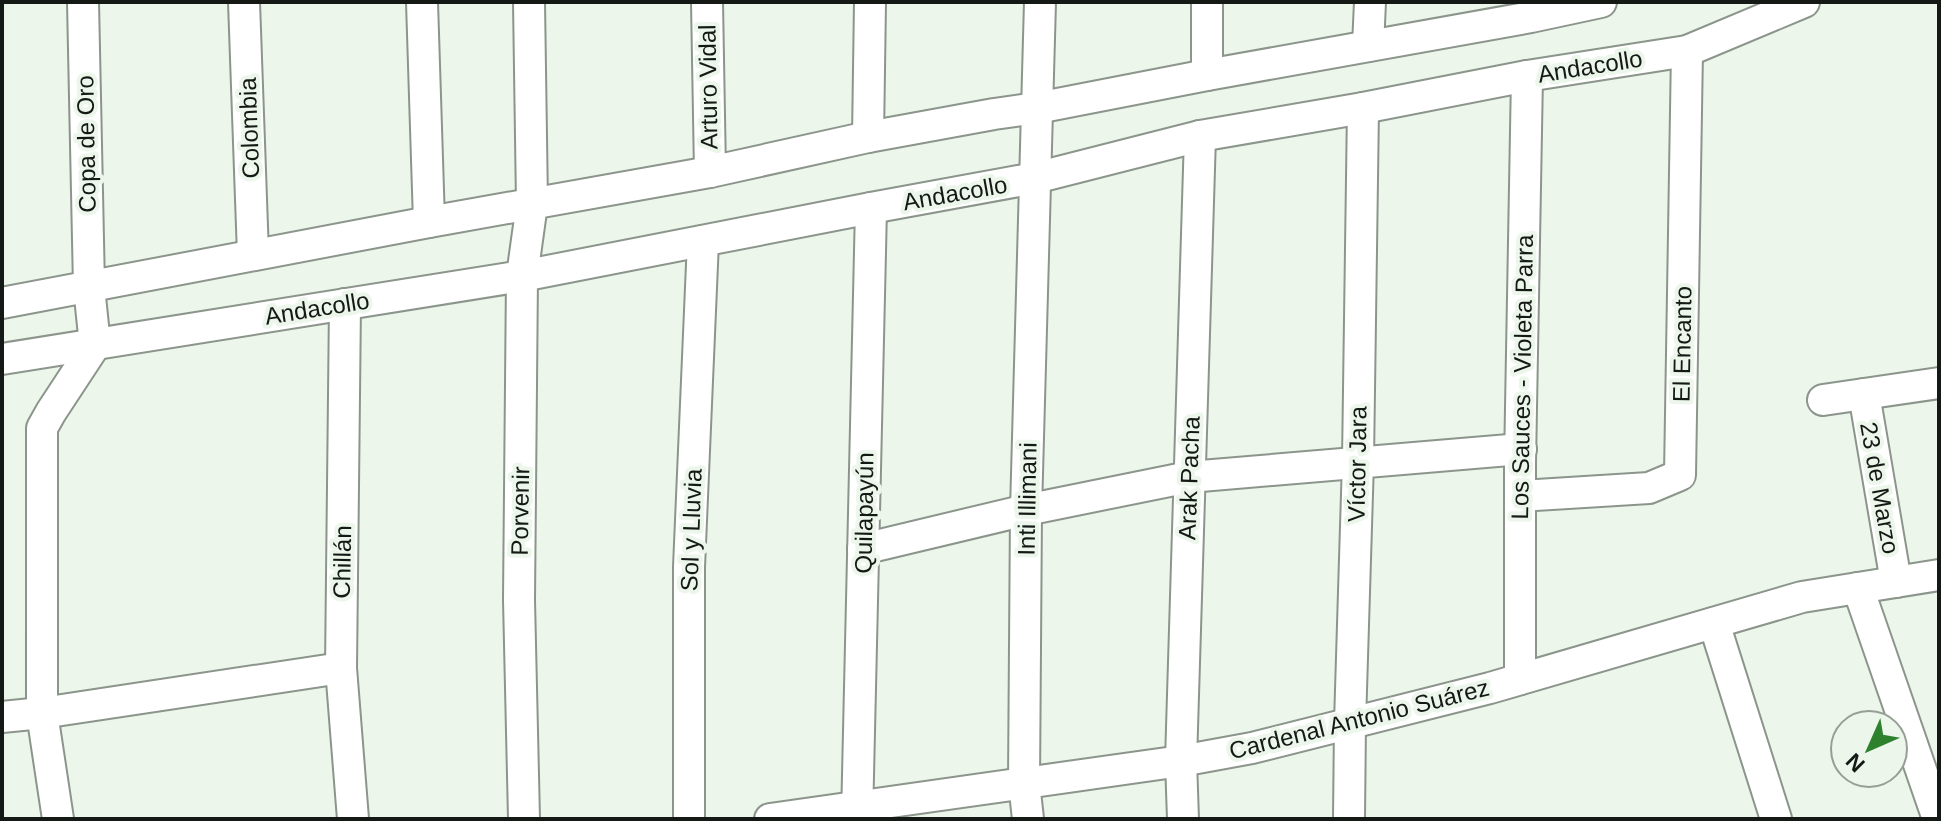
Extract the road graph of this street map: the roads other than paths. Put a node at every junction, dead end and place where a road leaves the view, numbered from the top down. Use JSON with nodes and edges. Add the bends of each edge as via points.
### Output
{"nodes":[{"id":1,"x":83,"y":2,"type":"edge"},
{"id":2,"x":244,"y":2,"type":"edge"},
{"id":3,"x":422,"y":2,"type":"edge"},
{"id":4,"x":529,"y":2,"type":"edge"},
{"id":5,"x":707,"y":2,"type":"edge"},
{"id":6,"x":870,"y":2,"type":"edge"},
{"id":7,"x":1040,"y":2,"type":"edge"},
{"id":8,"x":1207,"y":2,"type":"edge"},
{"id":9,"x":1370,"y":2,"type":"edge"},
{"id":10,"x":1601,"y":2,"type":"edge"},
{"id":11,"x":1804,"y":2,"type":"edge"},
{"id":12,"x":1531,"y":9,"type":"edge"},
{"id":13,"x":1368,"y":46,"type":"junction"},
{"id":14,"x":1687,"y":51,"type":"junction"},
{"id":15,"x":1207,"y":75,"type":"junction"},
{"id":16,"x":1527,"y":76,"type":"junction"},
{"id":17,"x":1037,"y":108,"type":"junction"},
{"id":18,"x":1363,"y":108,"type":"junction"},
{"id":19,"x":1200,"y":136,"type":"junction"},
{"id":20,"x":868,"y":137,"type":"junction"},
{"id":21,"x":710,"y":172,"type":"junction"},
{"id":22,"x":1035,"y":178,"type":"junction"},
{"id":23,"x":532,"y":204,"type":"junction"},
{"id":24,"x":871,"y":208,"type":"junction"},
{"id":25,"x":429,"y":222,"type":"junction"},
{"id":26,"x":703,"y":241,"type":"junction"},
{"id":27,"x":253,"y":255,"type":"junction"},
{"id":28,"x":522,"y":276,"type":"junction"},
{"id":29,"x":89,"y":287,"type":"junction"},
{"id":30,"x":2,"y":303,"type":"edge"},
{"id":31,"x":345,"y":304,"type":"junction"},
{"id":32,"x":95,"y":345,"type":"junction"},
{"id":33,"x":2,"y":359,"type":"edge"},
{"id":34,"x":1939,"y":383,"type":"edge"},
{"id":35,"x":1864,"y":394,"type":"junction"},
{"id":36,"x":1823,"y":400,"type":"dead end"},
{"id":37,"x":1521,"y":449,"type":"junction"},
{"id":38,"x":1358,"y":461,"type":"junction"},
{"id":39,"x":1189,"y":477,"type":"junction"},
{"id":40,"x":1520,"y":496,"type":"junction"},
{"id":41,"x":1026,"y":510,"type":"junction"},
{"id":42,"x":863,"y":549,"type":"junction"},
{"id":43,"x":1939,"y":575,"type":"edge"},
{"id":44,"x":1896,"y":582,"type":"junction"},
{"id":45,"x":1858,"y":588,"type":"junction"},
{"id":46,"x":1714,"y":623,"type":"junction"},
{"id":47,"x":341,"y":668,"type":"junction"},
{"id":48,"x":1520,"y":679,"type":"junction"},
{"id":49,"x":42,"y":713,"type":"junction"},
{"id":50,"x":2,"y":717,"type":"edge"},
{"id":51,"x":1350,"y":723,"type":"junction"},
{"id":52,"x":1181,"y":761,"type":"junction"},
{"id":53,"x":1024,"y":783,"type":"junction"},
{"id":54,"x":857,"y":812,"type":"edge"},
{"id":55,"x":58,"y":819,"type":"edge"},
{"id":56,"x":353,"y":819,"type":"edge"},
{"id":57,"x":524,"y":819,"type":"edge"},
{"id":58,"x":689,"y":819,"type":"edge"},
{"id":59,"x":770,"y":819,"type":"edge"},
{"id":60,"x":1028,"y":819,"type":"edge"},
{"id":61,"x":1183,"y":819,"type":"edge"},
{"id":62,"x":1349,"y":819,"type":"edge"},
{"id":63,"x":1776,"y":819,"type":"edge"},
{"id":64,"x":1938,"y":819,"type":"edge"}],
"edges":[{"from":1,"to":29,"type":"street","name":"Copa de Oro"},
{"from":2,"to":27,"type":"street","name":"Colombia"},
{"from":3,"to":25,"type":"street"},
{"from":4,"to":23,"type":"street","name":"Porvenir"},
{"from":5,"to":21,"type":"street","name":"Arturo Vidal"},
{"from":6,"to":20,"type":"street"},
{"from":7,"to":17,"type":"street","name":"Inti Illimani"},
{"from":8,"to":15,"type":"street"},
{"from":9,"to":13,"type":"street"},
{"from":10,"to":12,"type":"street"},
{"from":11,"to":14,"type":"street","name":"Andacollo"},
{"from":12,"to":13,"type":"street"},
{"from":13,"to":15,"type":"street"},
{"from":14,"to":16,"type":"street","name":"Andacollo"},
{"from":14,"to":40,"type":"street","name":"El Encanto","via":[[1680,475],[1649,488]]},
{"from":15,"to":17,"type":"street"},
{"from":16,"to":18,"type":"street","name":"Andacollo"},
{"from":16,"to":37,"type":"street","name":"Los Sauces - Violeta Parra"},
{"from":17,"to":20,"type":"street"},
{"from":17,"to":22,"type":"street","name":"Inti Illimani"},
{"from":18,"to":19,"type":"street","name":"Andacollo"},
{"from":18,"to":38,"type":"street","name":"Víctor Jara"},
{"from":19,"to":22,"type":"street","name":"Andacollo"},
{"from":19,"to":39,"type":"street","name":"Arak Pacha"},
{"from":20,"to":21,"type":"street"},
{"from":21,"to":23,"type":"street"},
{"from":22,"to":24,"type":"street","name":"Andacollo"},
{"from":22,"to":41,"type":"street","name":"Inti Illimani"},
{"from":23,"to":25,"type":"street"},
{"from":23,"to":28,"type":"street","name":"Porvenir"},
{"from":24,"to":26,"type":"street","name":"Andacollo"},
{"from":24,"to":42,"type":"street","name":"Quilapayún"},
{"from":25,"to":27,"type":"street"},
{"from":26,"to":28,"type":"street","name":"Andacollo"},
{"from":26,"to":58,"type":"street","name":"Sol y Lluvia","via":[[689,567]]},
{"from":27,"to":29,"type":"street"},
{"from":28,"to":31,"type":"street","name":"Andacollo"},
{"from":28,"to":57,"type":"street","name":"Porvenir","via":[[519,600]]},
{"from":29,"to":30,"type":"street"},
{"from":29,"to":32,"type":"street"},
{"from":31,"to":32,"type":"street","name":"Andacollo"},
{"from":31,"to":47,"type":"street","name":"Chillán"},
{"from":32,"to":33,"type":"street","name":"Andacollo"},
{"from":32,"to":49,"type":"street","via":[[42,428]]},
{"from":34,"to":35,"type":"street"},
{"from":35,"to":36,"type":"street"},
{"from":35,"to":44,"type":"street","name":"23 de Marzo"},
{"from":37,"to":38,"type":"street"},
{"from":37,"to":40,"type":"street","name":"Los Sauces - Violeta Parra"},
{"from":38,"to":39,"type":"street"},
{"from":38,"to":51,"type":"street","name":"Víctor Jara"},
{"from":39,"to":41,"type":"street"},
{"from":39,"to":52,"type":"street","name":"Arak Pacha"},
{"from":40,"to":48,"type":"street","name":"Los Sauces - Violeta Parra"},
{"from":41,"to":42,"type":"street"},
{"from":41,"to":53,"type":"street","name":"Inti Illimani"},
{"from":42,"to":54,"type":"street","name":"Quilapayún"},
{"from":43,"to":44,"type":"street","name":"Cardenal Antonio Suárez"},
{"from":44,"to":45,"type":"street","name":"Cardenal Antonio Suárez"},
{"from":45,"to":46,"type":"street","name":"Cardenal Antonio Suárez","via":[[1802,597]]},
{"from":45,"to":64,"type":"street"},
{"from":46,"to":48,"type":"street","name":"Cardenal Antonio Suárez"},
{"from":46,"to":63,"type":"street"},
{"from":47,"to":49,"type":"street"},
{"from":47,"to":56,"type":"street","name":"Chillán"},
{"from":48,"to":51,"type":"street","name":"Cardenal Antonio Suárez"},
{"from":49,"to":50,"type":"street"},
{"from":49,"to":55,"type":"street"},
{"from":51,"to":52,"type":"street","name":"Cardenal Antonio Suárez"},
{"from":51,"to":62,"type":"street","name":"Víctor Jara"},
{"from":52,"to":53,"type":"street","name":"Cardenal Antonio Suárez"},
{"from":52,"to":61,"type":"street","name":"Arak Pacha"},
{"from":53,"to":54,"type":"street","name":"Cardenal Antonio Suárez"},
{"from":53,"to":60,"type":"street","name":"Inti Illimani"},
{"from":54,"to":59,"type":"street","name":"Cardenal Antonio Suárez"}]}
